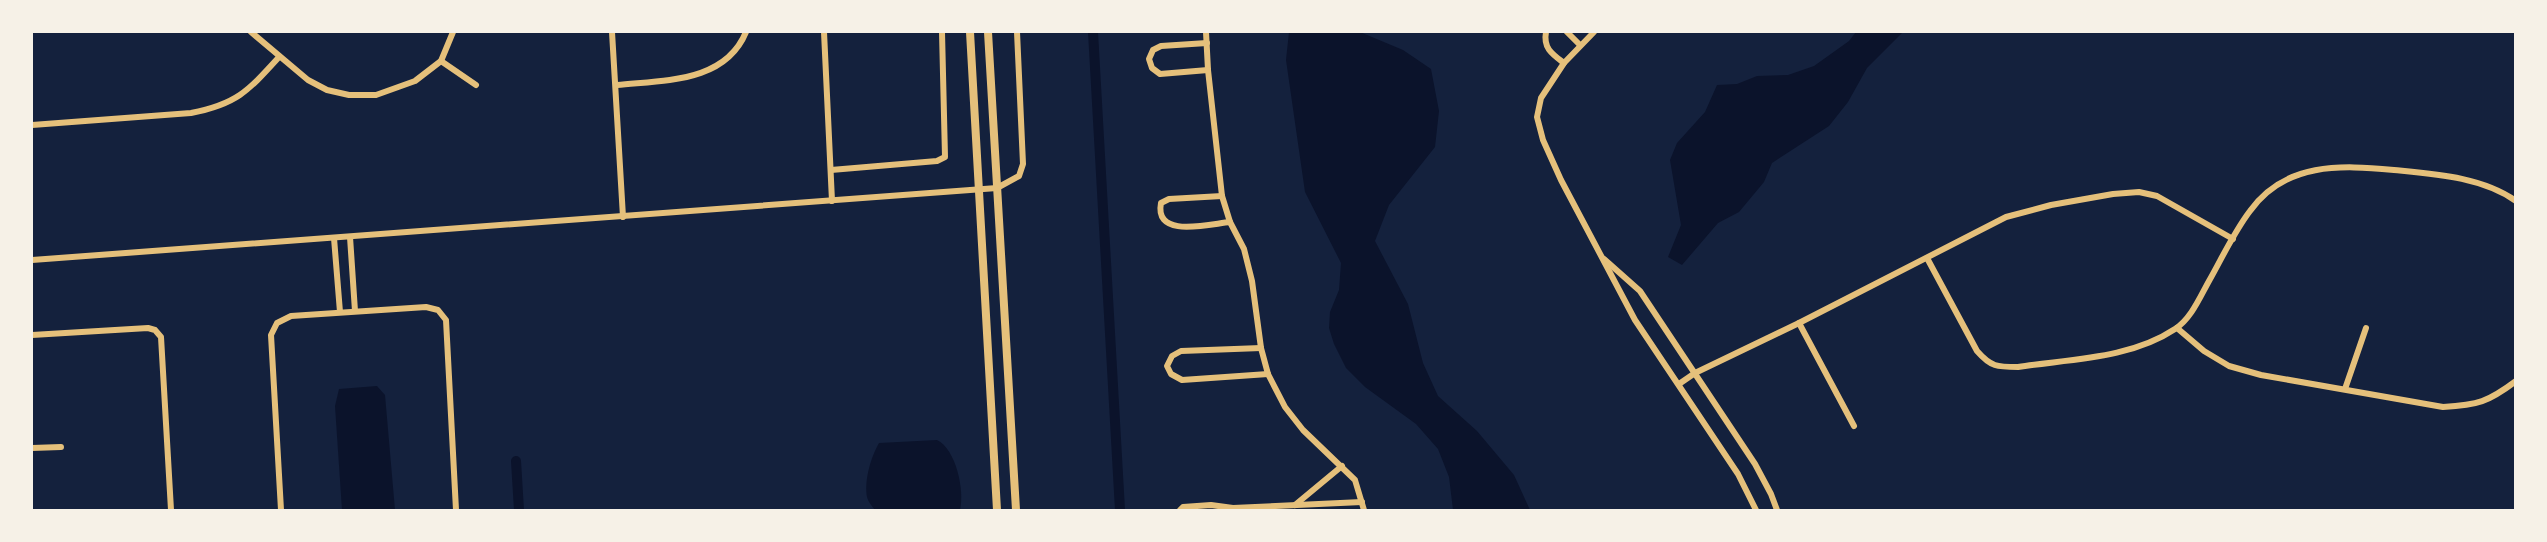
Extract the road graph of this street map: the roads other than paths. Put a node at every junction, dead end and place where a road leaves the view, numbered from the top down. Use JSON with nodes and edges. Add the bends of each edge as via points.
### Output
{"nodes":[{"id":1,"x":251,"y":32,"type":"edge"},
{"id":2,"x":453,"y":32,"type":"edge"},
{"id":3,"x":612,"y":32,"type":"edge"},
{"id":4,"x":746,"y":32,"type":"edge"},
{"id":5,"x":824,"y":32,"type":"edge"},
{"id":6,"x":942,"y":32,"type":"edge"},
{"id":7,"x":970,"y":32,"type":"edge"},
{"id":8,"x":988,"y":32,"type":"edge"},
{"id":9,"x":1017,"y":32,"type":"edge"},
{"id":10,"x":1206,"y":32,"type":"edge"},
{"id":11,"x":1546,"y":32,"type":"edge"},
{"id":12,"x":1567,"y":32,"type":"edge"},
{"id":13,"x":1594,"y":32,"type":"edge"},
{"id":14,"x":1207,"y":43,"type":"junction"},
{"id":15,"x":1580,"y":45,"type":"junction"},
{"id":16,"x":279,"y":57,"type":"junction"},
{"id":17,"x":441,"y":61,"type":"junction"},
{"id":18,"x":1564,"y":63,"type":"junction"},
{"id":19,"x":1208,"y":70,"type":"junction"},
{"id":20,"x":476,"y":85,"type":"dead end"},
{"id":21,"x":616,"y":85,"type":"junction"},
{"id":22,"x":32,"y":125,"type":"edge"},
{"id":23,"x":831,"y":170,"type":"junction"},
{"id":24,"x":997,"y":188,"type":"junction"},
{"id":25,"x":979,"y":189,"type":"junction"},
{"id":26,"x":1222,"y":196,"type":"junction"},
{"id":27,"x":832,"y":201,"type":"junction"},
{"id":28,"x":2516,"y":201,"type":"edge"},
{"id":29,"x":623,"y":217,"type":"junction"},
{"id":30,"x":1230,"y":222,"type":"junction"},
{"id":31,"x":350,"y":237,"type":"junction"},
{"id":32,"x":334,"y":238,"type":"junction"},
{"id":33,"x":2233,"y":239,"type":"junction"},
{"id":34,"x":1602,"y":256,"type":"junction"},
{"id":35,"x":1928,"y":258,"type":"junction"},
{"id":36,"x":32,"y":260,"type":"edge"},
{"id":37,"x":356,"y":311,"type":"junction"},
{"id":38,"x":340,"y":312,"type":"junction"},
{"id":39,"x":1799,"y":323,"type":"junction"},
{"id":40,"x":2177,"y":328,"type":"junction"},
{"id":41,"x":2366,"y":328,"type":"dead end"},
{"id":42,"x":32,"y":336,"type":"edge"},
{"id":43,"x":1261,"y":348,"type":"junction"},
{"id":44,"x":1695,"y":373,"type":"junction"},
{"id":45,"x":1268,"y":374,"type":"junction"},
{"id":46,"x":2516,"y":381,"type":"edge"},
{"id":47,"x":1679,"y":384,"type":"junction"},
{"id":48,"x":2345,"y":389,"type":"junction"},
{"id":49,"x":1854,"y":426,"type":"dead end"},
{"id":50,"x":61,"y":447,"type":"dead end"},
{"id":51,"x":32,"y":448,"type":"edge"},
{"id":52,"x":1342,"y":466,"type":"junction"},
{"id":53,"x":1362,"y":502,"type":"junction"},
{"id":54,"x":1294,"y":505,"type":"junction"},
{"id":55,"x":1233,"y":509,"type":"edge"},
{"id":56,"x":171,"y":510,"type":"edge"},
{"id":57,"x":280,"y":510,"type":"edge"},
{"id":58,"x":456,"y":510,"type":"edge"},
{"id":59,"x":997,"y":510,"type":"edge"},
{"id":60,"x":1016,"y":510,"type":"edge"},
{"id":61,"x":1180,"y":510,"type":"edge"},
{"id":62,"x":1364,"y":510,"type":"edge"},
{"id":63,"x":1756,"y":510,"type":"edge"},
{"id":64,"x":1777,"y":510,"type":"edge"}],
"edges":[{"from":1,"to":16,"type":"street"},
{"from":2,"to":17,"type":"street"},
{"from":3,"to":21,"type":"street"},
{"from":4,"to":21,"type":"street","via":[[737,50],[709,71],[683,78]]},
{"from":5,"to":23,"type":"street"},
{"from":6,"to":23,"type":"street","via":[[945,158]]},
{"from":7,"to":25,"type":"street"},
{"from":8,"to":24,"type":"street"},
{"from":9,"to":24,"type":"street","via":[[1023,164],[1019,176]]},
{"from":10,"to":14,"type":"street"},
{"from":11,"to":18,"type":"street","via":[[1548,51]]},
{"from":12,"to":15,"type":"street"},
{"from":13,"to":15,"type":"street"},
{"from":14,"to":19,"type":"street"},
{"from":14,"to":19,"type":"street","via":[[1161,46],[1153,50],[1149,59],[1160,74]]},
{"from":15,"to":18,"type":"street"},
{"from":16,"to":17,"type":"street","via":[[327,90],[349,96],[376,95],[395,89],[415,81]]},
{"from":16,"to":22,"type":"street","via":[[253,86],[216,108]]},
{"from":17,"to":20,"type":"street"},
{"from":18,"to":34,"type":"street","via":[[1541,98],[1537,117],[1561,180]]},
{"from":19,"to":26,"type":"street"},
{"from":21,"to":29,"type":"street"},
{"from":23,"to":27,"type":"street"},
{"from":24,"to":25,"type":"street"},
{"from":24,"to":60,"type":"street"},
{"from":25,"to":27,"type":"street"},
{"from":25,"to":59,"type":"street"},
{"from":26,"to":30,"type":"street"},
{"from":26,"to":30,"type":"street","via":[[1169,199],[1161,203],[1160,212],[1164,222],[1174,227]]},
{"from":27,"to":29,"type":"street"},
{"from":28,"to":33,"type":"street","via":[[2483,184],[2427,173],[2357,166],[2321,167],[2303,171],[2267,192],[2250,210]]},
{"from":29,"to":31,"type":"street"},
{"from":30,"to":43,"type":"street","via":[[1244,249],[1252,281]]},
{"from":31,"to":32,"type":"street"},
{"from":31,"to":37,"type":"street"},
{"from":32,"to":36,"type":"street"},
{"from":32,"to":38,"type":"street"},
{"from":33,"to":35,"type":"street","via":[[2157,196],[2139,192],[2051,205],[2006,217]]},
{"from":33,"to":40,"type":"street","via":[[2192,311]]},
{"from":34,"to":44,"type":"street","via":[[1640,291]]},
{"from":34,"to":47,"type":"street","via":[[1635,320]]},
{"from":35,"to":39,"type":"street"},
{"from":35,"to":40,"type":"street","via":[[1977,351],[1987,362],[1999,367],[2137,349]]},
{"from":37,"to":38,"type":"street"},
{"from":37,"to":58,"type":"street","via":[[426,307],[438,310],[446,320]]},
{"from":38,"to":57,"type":"street","via":[[291,316],[277,323],[271,335]]},
{"from":39,"to":44,"type":"street"},
{"from":39,"to":49,"type":"street"},
{"from":40,"to":48,"type":"street","via":[[2229,366]]},
{"from":41,"to":48,"type":"street"},
{"from":42,"to":56,"type":"street","via":[[155,330],[160,337]]},
{"from":43,"to":45,"type":"street"},
{"from":43,"to":45,"type":"street","via":[[1180,351],[1167,366],[1171,374],[1182,380]]},
{"from":44,"to":47,"type":"street"},
{"from":44,"to":64,"type":"street","via":[[1755,464]]},
{"from":45,"to":52,"type":"street","via":[[1285,407],[1303,430]]},
{"from":46,"to":48,"type":"street","via":[[2494,397],[2473,405],[2444,407]]},
{"from":47,"to":63,"type":"street","via":[[1738,474]]},
{"from":50,"to":51,"type":"street"},
{"from":52,"to":53,"type":"street","via":[[1355,480]]},
{"from":52,"to":54,"type":"street"},
{"from":53,"to":54,"type":"street"},
{"from":53,"to":62,"type":"street"},
{"from":54,"to":55,"type":"street"},
{"from":55,"to":61,"type":"street","via":[[1211,505]]}]}
